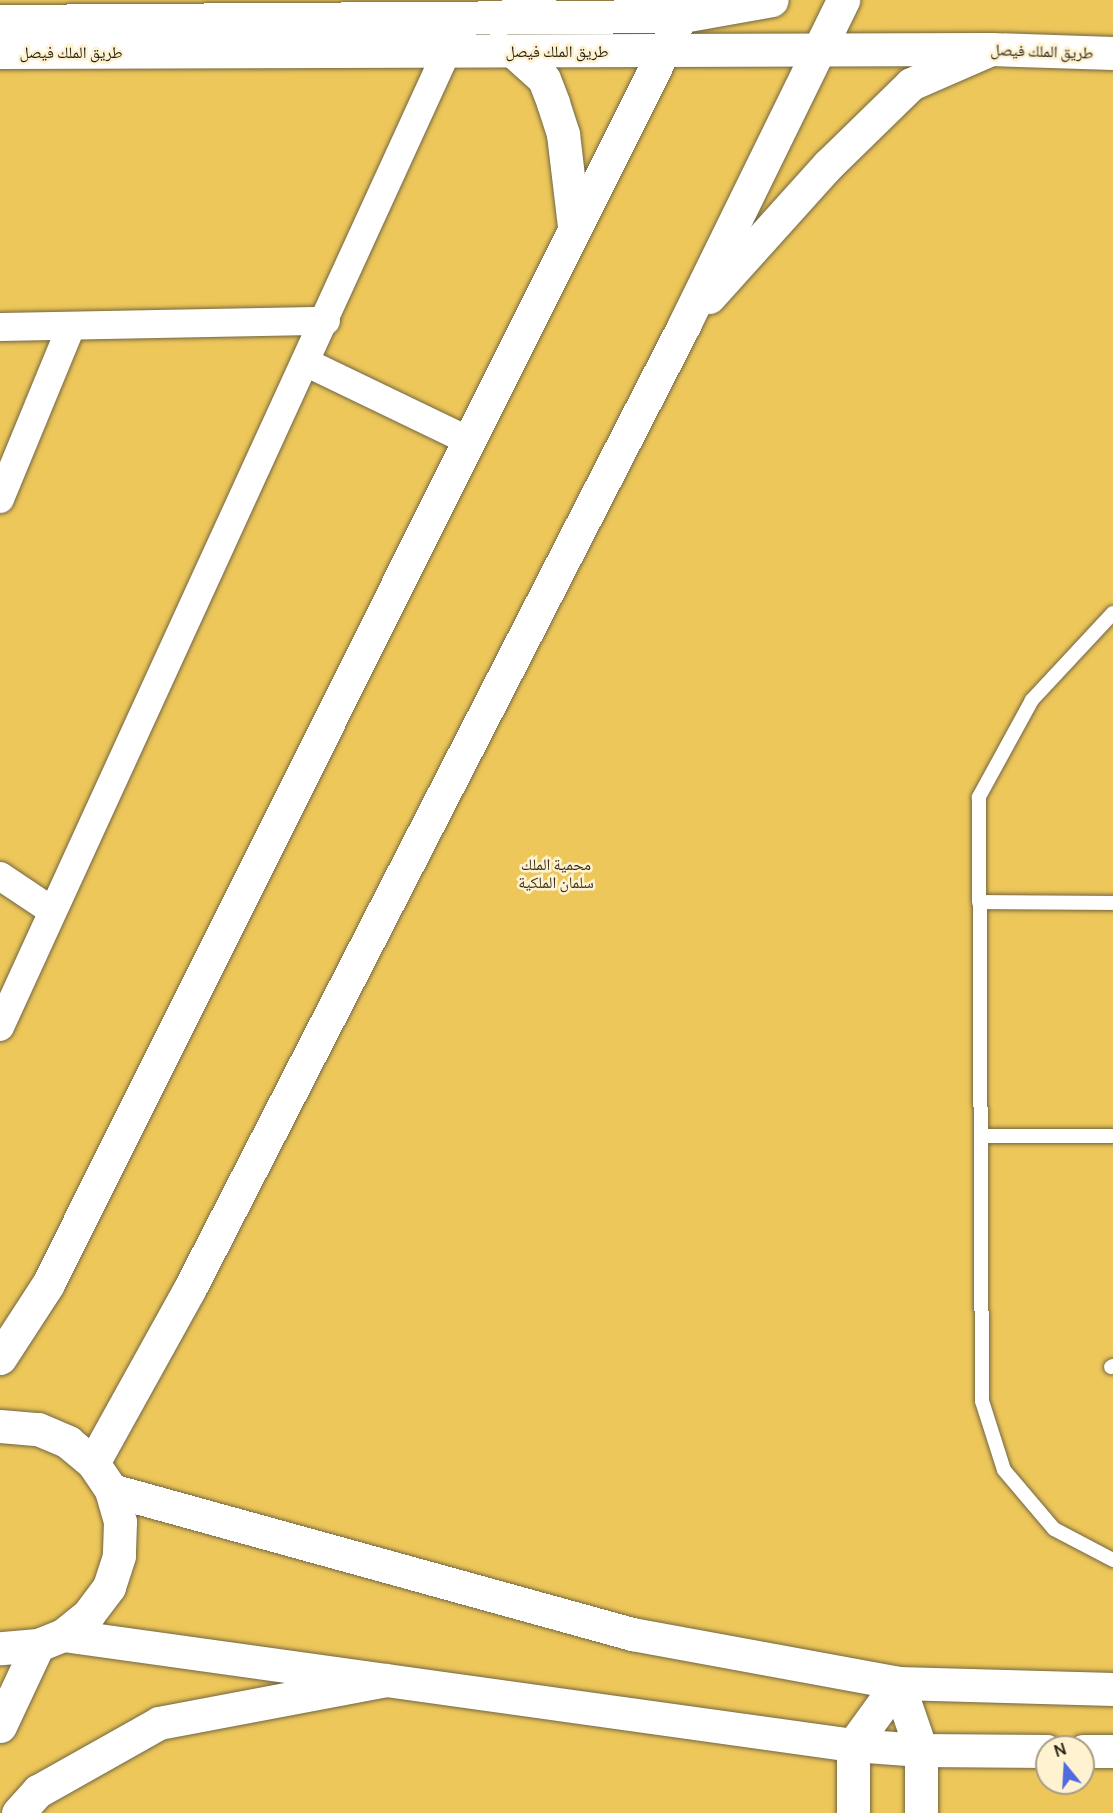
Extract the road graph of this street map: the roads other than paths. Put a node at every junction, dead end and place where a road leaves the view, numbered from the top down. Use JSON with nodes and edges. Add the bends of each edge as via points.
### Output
{"nodes":[{"id":1,"x":539,"y":0,"type":"edge"},
{"id":2,"x":772,"y":0,"type":"edge"},
{"id":3,"x":843,"y":0,"type":"edge"},
{"id":4,"x":685,"y":8,"type":"edge"},
{"id":5,"x":489,"y":13,"type":"edge"},
{"id":6,"x":0,"y":21,"type":"edge"},
{"id":7,"x":992,"y":49,"type":"junction"},
{"id":8,"x":447,"y":51,"type":"junction"},
{"id":9,"x":664,"y":51,"type":"junction"},
{"id":10,"x":0,"y":52,"type":"edge"},
{"id":11,"x":514,"y":52,"type":"junction"},
{"id":12,"x":816,"y":52,"type":"junction"},
{"id":13,"x":1113,"y":53,"type":"edge"},
{"id":14,"x":574,"y":226,"type":"junction"},
{"id":15,"x":326,"y":321,"type":"junction"},
{"id":16,"x":684,"y":325,"type":"junction"},
{"id":17,"x":0,"y":327,"type":"edge"},
{"id":18,"x":71,"y":327,"type":"junction"},
{"id":19,"x":305,"y":362,"type":"junction"},
{"id":20,"x":467,"y":440,"type":"junction"},
{"id":21,"x":0,"y":499,"type":"edge"},
{"id":22,"x":1113,"y":613,"type":"edge"},
{"id":23,"x":0,"y":876,"type":"edge"},
{"id":24,"x":979,"y":902,"type":"junction"},
{"id":25,"x":1113,"y":903,"type":"edge"},
{"id":26,"x":51,"y":910,"type":"junction"},
{"id":27,"x":0,"y":1027,"type":"edge"},
{"id":28,"x":981,"y":1136,"type":"junction"},
{"id":29,"x":1113,"y":1136,"type":"edge"},
{"id":30,"x":0,"y":1358,"type":"edge"},
{"id":31,"x":0,"y":1426,"type":"edge"},
{"id":32,"x":93,"y":1463,"type":"junction"},
{"id":33,"x":111,"y":1491,"type":"junction"},
{"id":34,"x":1113,"y":1560,"type":"edge"},
{"id":35,"x":50,"y":1640,"type":"junction"},
{"id":36,"x":0,"y":1648,"type":"edge"},
{"id":37,"x":386,"y":1680,"type":"junction"},
{"id":38,"x":898,"y":1683,"type":"junction"},
{"id":39,"x":1113,"y":1689,"type":"edge"},
{"id":40,"x":0,"y":1726,"type":"edge"},
{"id":41,"x":853,"y":1745,"type":"junction"},
{"id":42,"x":921,"y":1750,"type":"junction"},
{"id":43,"x":1035,"y":1750,"type":"edge"},
{"id":44,"x":1095,"y":1751,"type":"edge"},
{"id":45,"x":1113,"y":1751,"type":"edge"},
{"id":46,"x":18,"y":1813,"type":"edge"},
{"id":47,"x":853,"y":1813,"type":"edge"},
{"id":48,"x":921,"y":1813,"type":"edge"}],
"edges":[{"from":1,"to":5,"type":"main road"},
{"from":2,"to":4,"type":"main road","name":"طريق الملك فيصل"},
{"from":3,"to":12,"type":"main road"},
{"from":4,"to":5,"type":"main road","name":"طريق الملك فيصل"},
{"from":4,"to":9,"type":"main road"},
{"from":5,"to":6,"type":"main road","name":"طريق الملك فيصل"},
{"from":7,"to":12,"type":"main road","name":"طريق الملك فيصل"},
{"from":7,"to":13,"type":"main road","name":"طريق الملك فيصل"},
{"from":7,"to":16,"type":"main road","via":[[911,84],[875,116]]},
{"from":8,"to":10,"type":"main road","name":"طريق الملك فيصل"},
{"from":8,"to":11,"type":"main road","name":"طريق الملك فيصل"},
{"from":8,"to":15,"type":"street"},
{"from":9,"to":11,"type":"main road","name":"طريق الملك فيصل"},
{"from":9,"to":12,"type":"main road","name":"طريق الملك فيصل"},
{"from":9,"to":14,"type":"main road"},
{"from":11,"to":14,"type":"main road","via":[[544,79],[554,102],[563,134]]},
{"from":12,"to":16,"type":"main road"},
{"from":14,"to":20,"type":"main road"},
{"from":15,"to":18,"type":"street"},
{"from":15,"to":19,"type":"street"},
{"from":16,"to":32,"type":"main road","via":[[189,1290]]},
{"from":17,"to":18,"type":"street"},
{"from":18,"to":21,"type":"street"},
{"from":19,"to":20,"type":"street"},
{"from":19,"to":26,"type":"street"},
{"from":20,"to":30,"type":"main road","via":[[48,1284]]},
{"from":22,"to":24,"type":"lane","via":[[1032,700],[979,796]]},
{"from":23,"to":26,"type":"street"},
{"from":24,"to":25,"type":"lane"},
{"from":24,"to":28,"type":"lane"},
{"from":26,"to":27,"type":"street"},
{"from":28,"to":29,"type":"lane"},
{"from":28,"to":34,"type":"lane","via":[[982,1401],[1000,1460],[1004,1470],[1054,1529]]},
{"from":31,"to":32,"type":"main road","via":[[38,1429],[68,1442]]},
{"from":32,"to":33,"type":"main road"},
{"from":33,"to":35,"type":"main road","via":[[120,1522],[119,1556],[112,1577],[89,1614]]},
{"from":33,"to":38,"type":"main road","via":[[632,1634]]},
{"from":35,"to":36,"type":"main road"},
{"from":35,"to":37,"type":"main road"},
{"from":35,"to":40,"type":"main road"},
{"from":37,"to":41,"type":"main road"},
{"from":37,"to":46,"type":"main road","via":[[159,1723],[38,1791]]},
{"from":38,"to":39,"type":"main road"},
{"from":38,"to":41,"type":"main road"},
{"from":38,"to":42,"type":"main road"},
{"from":41,"to":42,"type":"main road"},
{"from":41,"to":47,"type":"main road"},
{"from":42,"to":43,"type":"main road"},
{"from":42,"to":48,"type":"main road"},
{"from":44,"to":45,"type":"main road"}]}
